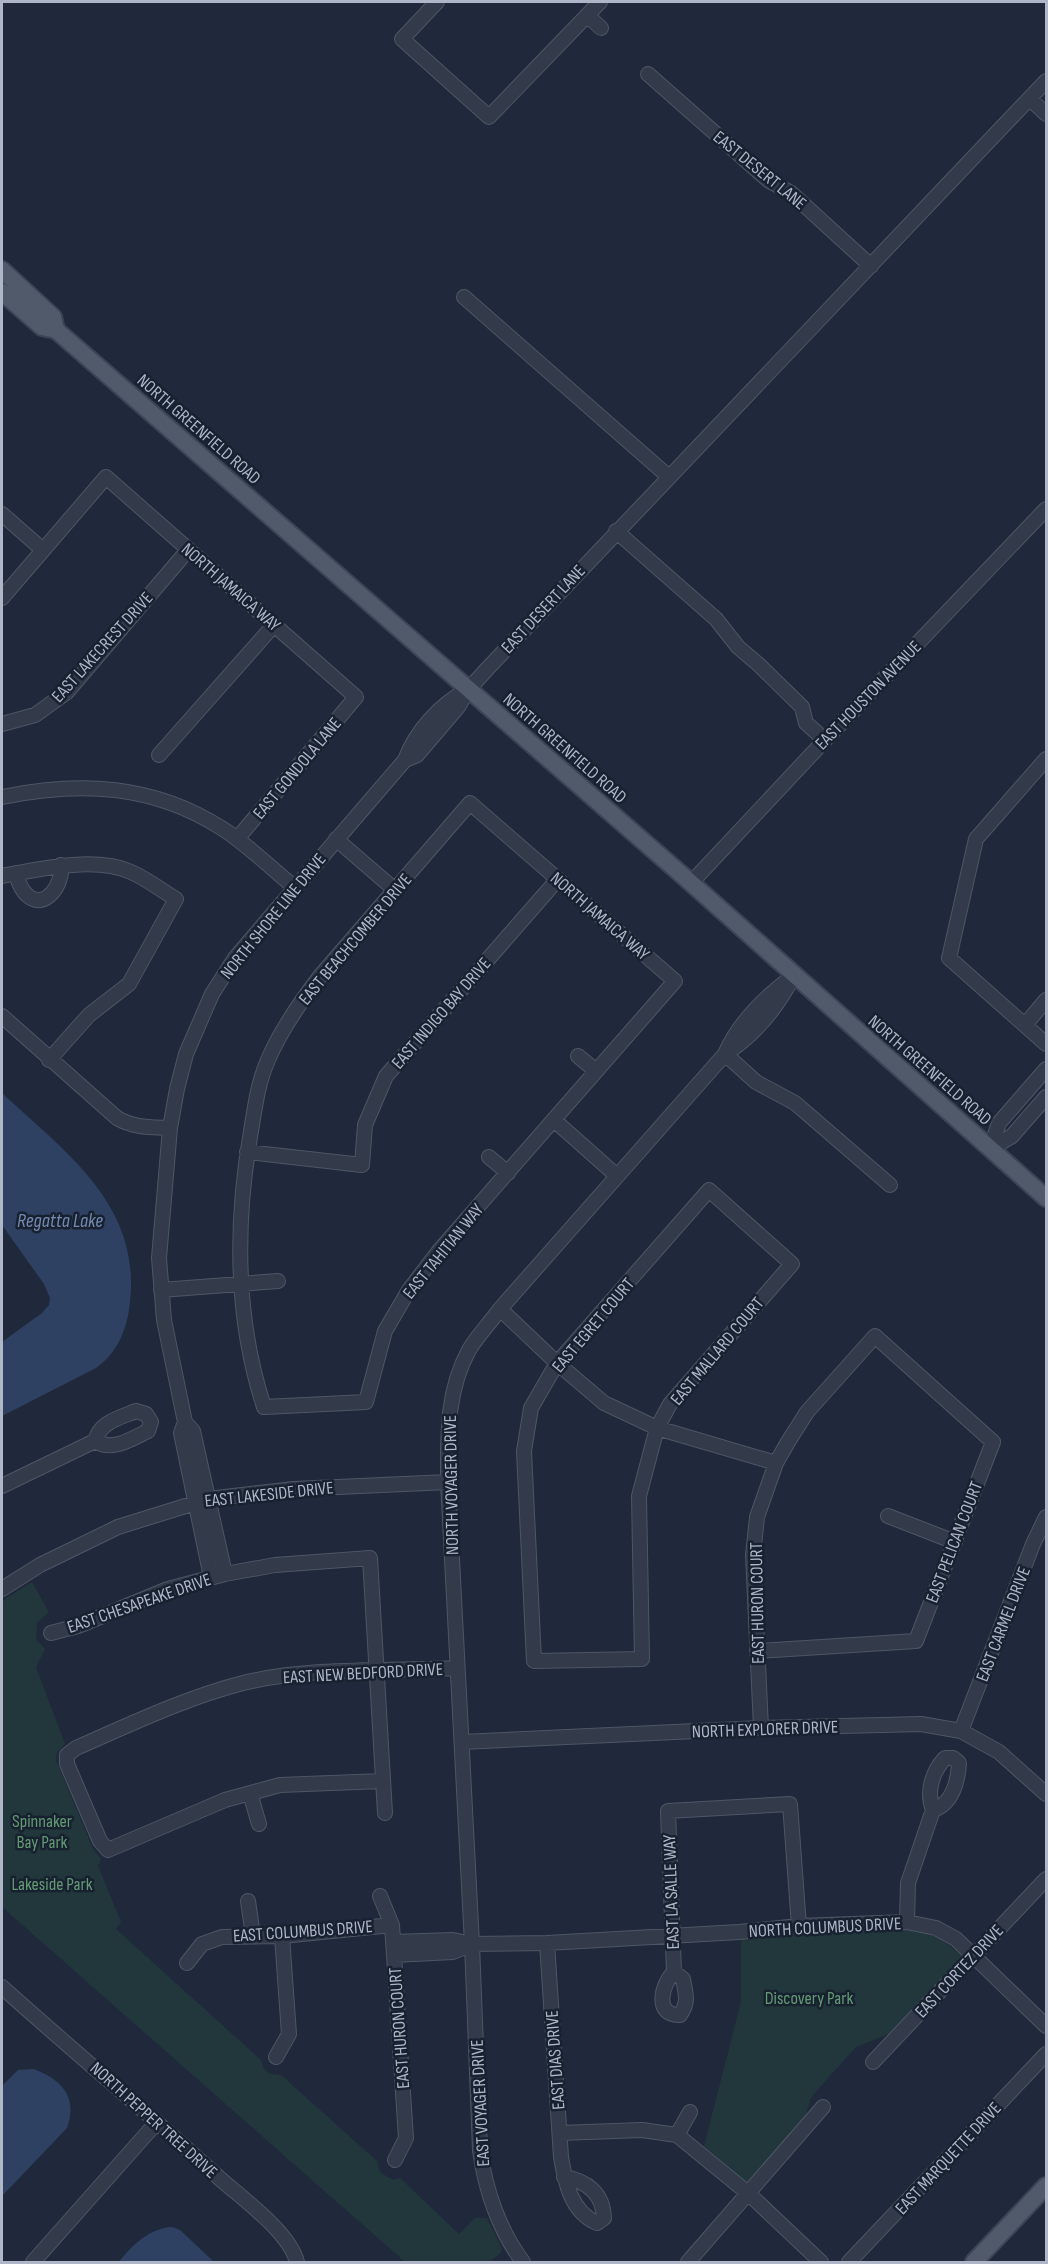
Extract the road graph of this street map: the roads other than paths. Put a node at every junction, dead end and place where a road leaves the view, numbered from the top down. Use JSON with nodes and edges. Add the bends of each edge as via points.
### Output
{"nodes":[{"id":1,"x":437,"y":2,"type":"edge"},
{"id":2,"x":600,"y":2,"type":"edge"},
{"id":3,"x":587,"y":15,"type":"junction"},
{"id":4,"x":601,"y":28,"type":"dead end"},
{"id":5,"x":648,"y":74,"type":"dead end"},
{"id":6,"x":1047,"y":81,"type":"edge"},
{"id":7,"x":1030,"y":99,"type":"junction"},
{"id":8,"x":1047,"y":114,"type":"edge"},
{"id":9,"x":871,"y":266,"type":"junction"},
{"id":10,"x":3,"y":277,"type":"edge"},
{"id":11,"x":2,"y":292,"type":"edge"},
{"id":12,"x":464,"y":297,"type":"dead end"},
{"id":13,"x":57,"y":330,"type":"junction"},
{"id":14,"x":669,"y":477,"type":"junction"},
{"id":15,"x":1047,"y":509,"type":"edge"},
{"id":16,"x":2,"y":514,"type":"edge"},
{"id":17,"x":616,"y":531,"type":"junction"},
{"id":18,"x":43,"y":550,"type":"junction"},
{"id":19,"x":188,"y":550,"type":"junction"},
{"id":20,"x":2,"y":598,"type":"edge"},
{"id":21,"x":273,"y":625,"type":"junction"},
{"id":22,"x":468,"y":690,"type":"junction"},
{"id":23,"x":356,"y":697,"type":"joint"},
{"id":24,"x":2,"y":724,"type":"edge"},
{"id":25,"x":825,"y":740,"type":"junction"},
{"id":26,"x":159,"y":755,"type":"dead end"},
{"id":27,"x":1047,"y":759,"type":"edge"},
{"id":28,"x":2,"y":797,"type":"edge"},
{"id":29,"x":470,"y":803,"type":"joint"},
{"id":30,"x":237,"y":839,"type":"junction"},
{"id":31,"x":336,"y":839,"type":"junction"},
{"id":32,"x":62,"y":866,"type":"junction"},
{"id":33,"x":16,"y":873,"type":"junction"},
{"id":34,"x":2,"y":876,"type":"edge"},
{"id":35,"x":558,"y":879,"type":"junction"},
{"id":36,"x":691,"y":883,"type":"junction"},
{"id":37,"x":294,"y":887,"type":"junction"},
{"id":38,"x":395,"y":890,"type":"junction"},
{"id":39,"x":794,"y":975,"type":"junction"},
{"id":40,"x":675,"y":981,"type":"joint"},
{"id":41,"x":1047,"y":1000,"type":"edge"},
{"id":42,"x":2,"y":1016,"type":"edge"},
{"id":43,"x":1024,"y":1025,"type":"junction"},
{"id":44,"x":1047,"y":1044,"type":"edge"},
{"id":45,"x":725,"y":1054,"type":"junction"},
{"id":46,"x":578,"y":1056,"type":"dead end"},
{"id":47,"x":49,"y":1060,"type":"junction"},
{"id":48,"x":1047,"y":1069,"type":"edge"},
{"id":49,"x":596,"y":1071,"type":"junction"},
{"id":50,"x":1047,"y":1097,"type":"edge"},
{"id":51,"x":554,"y":1120,"type":"junction"},
{"id":52,"x":170,"y":1128,"type":"junction"},
{"id":53,"x":990,"y":1149,"type":"junction"},
{"id":54,"x":247,"y":1152,"type":"junction"},
{"id":55,"x":489,"y":1157,"type":"dead end"},
{"id":56,"x":508,"y":1173,"type":"junction"},
{"id":57,"x":618,"y":1176,"type":"junction"},
{"id":58,"x":890,"y":1185,"type":"dead end"},
{"id":59,"x":1047,"y":1198,"type":"edge"},
{"id":60,"x":792,"y":1263,"type":"joint"},
{"id":61,"x":278,"y":1281,"type":"dead end"},
{"id":62,"x":241,"y":1285,"type":"junction"},
{"id":63,"x":161,"y":1290,"type":"junction"},
{"id":64,"x":500,"y":1310,"type":"junction"},
{"id":65,"x":557,"y":1364,"type":"junction"},
{"id":66,"x":264,"y":1407,"type":"joint"},
{"id":67,"x":657,"y":1428,"type":"junction"},
{"id":68,"x":94,"y":1441,"type":"dead end"},
{"id":69,"x":993,"y":1442,"type":"joint"},
{"id":70,"x":776,"y":1463,"type":"junction"},
{"id":71,"x":448,"y":1482,"type":"junction"},
{"id":72,"x":2,"y":1486,"type":"edge"},
{"id":73,"x":202,"y":1501,"type":"junction"},
{"id":74,"x":888,"y":1516,"type":"dead end"},
{"id":75,"x":1046,"y":1521,"type":"edge"},
{"id":76,"x":955,"y":1542,"type":"junction"},
{"id":77,"x":218,"y":1576,"type":"junction"},
{"id":78,"x":2,"y":1589,"type":"edge"},
{"id":79,"x":51,"y":1632,"type":"dead end"},
{"id":80,"x":758,"y":1651,"type":"junction"},
{"id":81,"x":642,"y":1659,"type":"joint"},
{"id":82,"x":457,"y":1668,"type":"junction"},
{"id":83,"x":377,"y":1671,"type":"junction"},
{"id":84,"x":761,"y":1728,"type":"junction"},
{"id":85,"x":961,"y":1731,"type":"junction"},
{"id":86,"x":462,"y":1742,"type":"junction"},
{"id":87,"x":382,"y":1781,"type":"junction"},
{"id":88,"x":250,"y":1793,"type":"junction"},
{"id":89,"x":1047,"y":1794,"type":"edge"},
{"id":90,"x":933,"y":1810,"type":"dead end"},
{"id":91,"x":385,"y":1813,"type":"dead end"},
{"id":92,"x":259,"y":1824,"type":"dead end"},
{"id":93,"x":1047,"y":1880,"type":"edge"},
{"id":94,"x":380,"y":1896,"type":"dead end"},
{"id":95,"x":249,"y":1901,"type":"dead end"},
{"id":96,"x":907,"y":1922,"type":"junction"},
{"id":97,"x":392,"y":1925,"type":"junction"},
{"id":98,"x":799,"y":1926,"type":"junction"},
{"id":99,"x":672,"y":1935,"type":"junction"},
{"id":100,"x":253,"y":1936,"type":"junction"},
{"id":101,"x":282,"y":1936,"type":"junction"},
{"id":102,"x":547,"y":1943,"type":"junction"},
{"id":103,"x":472,"y":1944,"type":"junction"},
{"id":104,"x":394,"y":1948,"type":"junction"},
{"id":105,"x":973,"y":1956,"type":"junction"},
{"id":106,"x":187,"y":1963,"type":"dead end"},
{"id":107,"x":674,"y":1972,"type":"dead end"},
{"id":108,"x":2,"y":1988,"type":"edge"},
{"id":109,"x":1047,"y":2026,"type":"edge"},
{"id":110,"x":1047,"y":2054,"type":"edge"},
{"id":111,"x":276,"y":2057,"type":"dead end"},
{"id":112,"x":873,"y":2062,"type":"dead end"},
{"id":113,"x":823,"y":2107,"type":"dead end"},
{"id":114,"x":690,"y":2112,"type":"dead end"},
{"id":115,"x":158,"y":2122,"type":"junction"},
{"id":116,"x":560,"y":2133,"type":"junction"},
{"id":117,"x":677,"y":2135,"type":"junction"},
{"id":118,"x":395,"y":2160,"type":"dead end"},
{"id":119,"x":564,"y":2177,"type":"dead end"},
{"id":120,"x":1047,"y":2186,"type":"edge"},
{"id":121,"x":749,"y":2194,"type":"junction"},
{"id":122,"x":516,"y":2260,"type":"edge"},
{"id":123,"x":33,"y":2262,"type":"edge"},
{"id":124,"x":297,"y":2262,"type":"edge"},
{"id":125,"x":688,"y":2262,"type":"edge"},
{"id":126,"x":821,"y":2262,"type":"edge"},
{"id":127,"x":849,"y":2262,"type":"edge"},
{"id":128,"x":974,"y":2262,"type":"edge"}],
"edges":[{"from":1,"to":3,"type":"street","via":[[402,39],[489,117]]},
{"from":2,"to":3,"type":"street"},
{"from":3,"to":4,"type":"street"},
{"from":5,"to":9,"type":"street","name":"EAST DESERT LANE","via":[[768,180],[791,193]]},
{"from":6,"to":7,"type":"street","name":"EAST DESERT LANE"},
{"from":7,"to":8,"type":"street"},
{"from":7,"to":9,"type":"street","name":"EAST DESERT LANE"},
{"from":9,"to":14,"type":"street","name":"EAST DESERT LANE"},
{"from":10,"to":13,"type":"main road","name":"NORTH GREENFIELD ROAD","via":[[53,316]]},
{"from":11,"to":13,"type":"main road","name":"NORTH GREENFIELD ROAD","via":[[42,327]]},
{"from":12,"to":14,"type":"street"},
{"from":13,"to":22,"type":"main road","name":"NORTH GREENFIELD ROAD"},
{"from":14,"to":17,"type":"street","name":"EAST DESERT LANE"},
{"from":15,"to":25,"type":"street","name":"EAST HOUSTON AVENUE"},
{"from":16,"to":18,"type":"street"},
{"from":17,"to":22,"type":"street","name":"EAST DESERT LANE"},
{"from":17,"to":25,"type":"street","via":[[716,619],[738,647],[802,707],[806,723]]},
{"from":18,"to":19,"type":"street","name":"NORTH JAMAICA WAY","via":[[106,477]]},
{"from":18,"to":20,"type":"street"},
{"from":19,"to":21,"type":"street","name":"NORTH JAMAICA WAY"},
{"from":19,"to":24,"type":"street","name":"EAST LAKECREST DRIVE","via":[[67,692],[35,715]]},
{"from":21,"to":23,"type":"street","name":"NORTH JAMAICA WAY"},
{"from":21,"to":26,"type":"street"},
{"from":22,"to":31,"type":"street","name":"NORTH SHORE LINE DRIVE","via":[[449,699],[412,742],[405,760]]},
{"from":22,"to":36,"type":"main road","name":"NORTH GREENFIELD ROAD"},
{"from":23,"to":30,"type":"street","name":"EAST GONDOLA LANE"},
{"from":25,"to":36,"type":"street","name":"EAST HOUSTON AVENUE"},
{"from":27,"to":43,"type":"street","via":[[976,839],[949,958]]},
{"from":28,"to":30,"type":"street","via":[[66,787],[133,792],[180,806]]},
{"from":29,"to":35,"type":"street","name":"NORTH JAMAICA WAY"},
{"from":29,"to":38,"type":"street","name":"EAST BEACHCOMBER DRIVE"},
{"from":30,"to":37,"type":"street"},
{"from":31,"to":37,"type":"street","name":"NORTH SHORE LINE DRIVE"},
{"from":31,"to":38,"type":"street"},
{"from":32,"to":33,"type":"street"},
{"from":32,"to":33,"type":"street","via":[[59,883],[45,899],[27,895]]},
{"from":32,"to":47,"type":"street","via":[[92,864],[130,871],[176,899],[129,984],[89,1015]]},
{"from":33,"to":34,"type":"street"},
{"from":35,"to":40,"type":"street","name":"NORTH JAMAICA WAY"},
{"from":35,"to":54,"type":"street","name":"EAST INDIGO BAY DRIVE","via":[[386,1076],[365,1125],[362,1165]]},
{"from":36,"to":39,"type":"main road","name":"NORTH GREENFIELD ROAD"},
{"from":37,"to":52,"type":"street","name":"NORTH SHORE LINE DRIVE","via":[[235,958],[212,994],[186,1054]]},
{"from":38,"to":54,"type":"street","name":"EAST BEACHCOMBER DRIVE","via":[[321,975],[281,1033],[257,1095]]},
{"from":39,"to":45,"type":"street","name":"NORTH VOYAGER DRIVE","via":[[772,992],[733,1035]]},
{"from":39,"to":53,"type":"main road","name":"NORTH GREENFIELD ROAD"},
{"from":40,"to":49,"type":"street","name":"EAST TAHITIAN WAY"},
{"from":41,"to":43,"type":"street"},
{"from":42,"to":47,"type":"street"},
{"from":43,"to":44,"type":"street"},
{"from":45,"to":57,"type":"street","name":"NORTH VOYAGER DRIVE"},
{"from":45,"to":58,"type":"street","via":[[756,1082],[795,1103]]},
{"from":46,"to":49,"type":"street"},
{"from":47,"to":52,"type":"street","via":[[127,1124]]},
{"from":48,"to":53,"type":"street","via":[[999,1123]]},
{"from":49,"to":51,"type":"street","name":"EAST TAHITIAN WAY"},
{"from":50,"to":53,"type":"street","via":[[1012,1136]]},
{"from":51,"to":56,"type":"street","name":"EAST TAHITIAN WAY"},
{"from":51,"to":57,"type":"street"},
{"from":52,"to":63,"type":"street","name":"NORTH SHORE LINE DRIVE","via":[[160,1235]]},
{"from":53,"to":59,"type":"main road","name":"NORTH GREENFIELD ROAD"},
{"from":54,"to":62,"type":"street","name":"EAST BEACHCOMBER DRIVE","via":[[239,1244]]},
{"from":55,"to":56,"type":"street"},
{"from":56,"to":66,"type":"street","name":"EAST TAHITIAN WAY","via":[[409,1290],[385,1331],[366,1402]]},
{"from":57,"to":64,"type":"street","name":"NORTH VOYAGER DRIVE"},
{"from":60,"to":65,"type":"street","name":"EAST EGRET COURT","via":[[709,1190]]},
{"from":60,"to":67,"type":"street","name":"EAST MALLARD COURT","via":[[670,1404]]},
{"from":61,"to":62,"type":"street"},
{"from":62,"to":63,"type":"street"},
{"from":62,"to":66,"type":"street","name":"EAST BEACHCOMBER DRIVE","via":[[251,1360]]},
{"from":63,"to":73,"type":"street","name":"NORTH SHORE LINE DRIVE","via":[[185,1422],[193,1431]]},
{"from":64,"to":65,"type":"street"},
{"from":64,"to":71,"type":"street","name":"NORTH VOYAGER DRIVE","via":[[469,1350],[455,1382],[449,1411]]},
{"from":65,"to":67,"type":"street","via":[[604,1402]]},
{"from":65,"to":81,"type":"street","name":"EAST EGRET COURT","via":[[531,1408],[524,1451],[534,1661]]},
{"from":67,"to":70,"type":"street"},
{"from":67,"to":81,"type":"street","name":"EAST MALLARD COURT","via":[[639,1496]]},
{"from":68,"to":72,"type":"street"},
{"from":69,"to":70,"type":"street","name":"EAST HURON COURT","via":[[875,1336],[807,1412]]},
{"from":69,"to":76,"type":"street","name":"EAST PELICAN COURT"},
{"from":70,"to":80,"type":"street","name":"EAST HURON COURT","via":[[757,1517],[753,1556]]},
{"from":71,"to":73,"type":"street","name":"EAST LAKESIDE DRIVE","via":[[294,1489]]},
{"from":71,"to":82,"type":"street","name":"NORTH VOYAGER DRIVE"},
{"from":73,"to":77,"type":"street","name":"NORTH SHORE LINE DRIVE"},
{"from":73,"to":78,"type":"street","name":"EAST LAKESIDE DRIVE","via":[[118,1527],[40,1565]]},
{"from":74,"to":76,"type":"street"},
{"from":75,"to":85,"type":"street","name":"EAST CARMEL DRIVE"},
{"from":76,"to":80,"type":"street","name":"EAST PELICAN COURT","via":[[916,1641]]},
{"from":77,"to":79,"type":"street","name":"EAST CHESAPEAKE DRIVE","via":[[168,1589],[78,1626]]},
{"from":77,"to":83,"type":"street","name":"EAST CHESAPEAKE DRIVE","via":[[275,1565],[370,1557]]},
{"from":80,"to":84,"type":"street","name":"EAST HURON COURT"},
{"from":82,"to":83,"type":"street","name":"EAST NEW BEDFORD DRIVE"},
{"from":82,"to":86,"type":"street","name":"NORTH VOYAGER DRIVE"},
{"from":83,"to":87,"type":"street"},
{"from":83,"to":88,"type":"street","name":"EAST NEW BEDFORD DRIVE","via":[[309,1673],[236,1685],[197,1696],[67,1755],[66,1764],[100,1841],[108,1850]]},
{"from":84,"to":85,"type":"street","name":"NORTH EXPLORER DRIVE","via":[[921,1724]]},
{"from":84,"to":86,"type":"street","name":"NORTH EXPLORER DRIVE"},
{"from":85,"to":89,"type":"street","name":"NORTH EXPLORER DRIVE","via":[[999,1752]]},
{"from":86,"to":103,"type":"street","name":"NORTH VOYAGER DRIVE"},
{"from":87,"to":88,"type":"street","via":[[280,1785]]},
{"from":87,"to":91,"type":"street"},
{"from":88,"to":92,"type":"street"},
{"from":90,"to":96,"type":"street","via":[[908,1883]]},
{"from":93,"to":105,"type":"street","name":"EAST CORTEZ DRIVE"},
{"from":94,"to":97,"type":"street","name":"EAST HURON COURT"},
{"from":95,"to":100,"type":"street"},
{"from":96,"to":98,"type":"street","name":"NORTH COLUMBUS DRIVE"},
{"from":96,"to":105,"type":"street","name":"NORTH COLUMBUS DRIVE","via":[[936,1928],[956,1939]]},
{"from":97,"to":101,"type":"street","name":"EAST COLUMBUS DRIVE"},
{"from":97,"to":104,"type":"street","name":"EAST HURON COURT"},
{"from":98,"to":99,"type":"street","name":"NORTH COLUMBUS DRIVE"},
{"from":98,"to":99,"type":"street","name":"EAST LA SALLE WAY","via":[[790,1804],[668,1811]]},
{"from":99,"to":102,"type":"street"},
{"from":99,"to":107,"type":"street","name":"EAST LA SALLE WAY"},
{"from":100,"to":101,"type":"street","name":"EAST COLUMBUS DRIVE"},
{"from":100,"to":106,"type":"street","name":"EAST COLUMBUS DRIVE","via":[[222,1937],[202,1944]]},
{"from":101,"to":111,"type":"street","via":[[289,2034]]},
{"from":102,"to":103,"type":"street"},
{"from":102,"to":116,"type":"street","name":"EAST DIAS DRIVE"},
{"from":103,"to":104,"type":"street","via":[[453,1952]]},
{"from":103,"to":122,"type":"street","name":"EAST VOYAGER DRIVE","via":[[480,2150],[494,2207]]},
{"from":104,"to":118,"type":"street","name":"EAST HURON COURT","via":[[405,2138]]},
{"from":105,"to":109,"type":"street","name":"NORTH COLUMBUS DRIVE"},
{"from":105,"to":112,"type":"street","name":"EAST CORTEZ DRIVE"},
{"from":108,"to":115,"type":"street","name":"NORTH PEPPER TREE DRIVE"},
{"from":110,"to":127,"type":"street","name":"EAST MARQUETTE DRIVE"},
{"from":113,"to":121,"type":"street"},
{"from":114,"to":117,"type":"street"},
{"from":115,"to":123,"type":"street"},
{"from":115,"to":124,"type":"street","name":"NORTH PEPPER TREE DRIVE","via":[[279,2232]]},
{"from":116,"to":117,"type":"street","via":[[642,2130]]},
{"from":116,"to":119,"type":"street","name":"EAST DIAS DRIVE"},
{"from":117,"to":121,"type":"street"},
{"from":120,"to":128,"type":"main road"},
{"from":121,"to":125,"type":"street"},
{"from":121,"to":126,"type":"street"}]}
